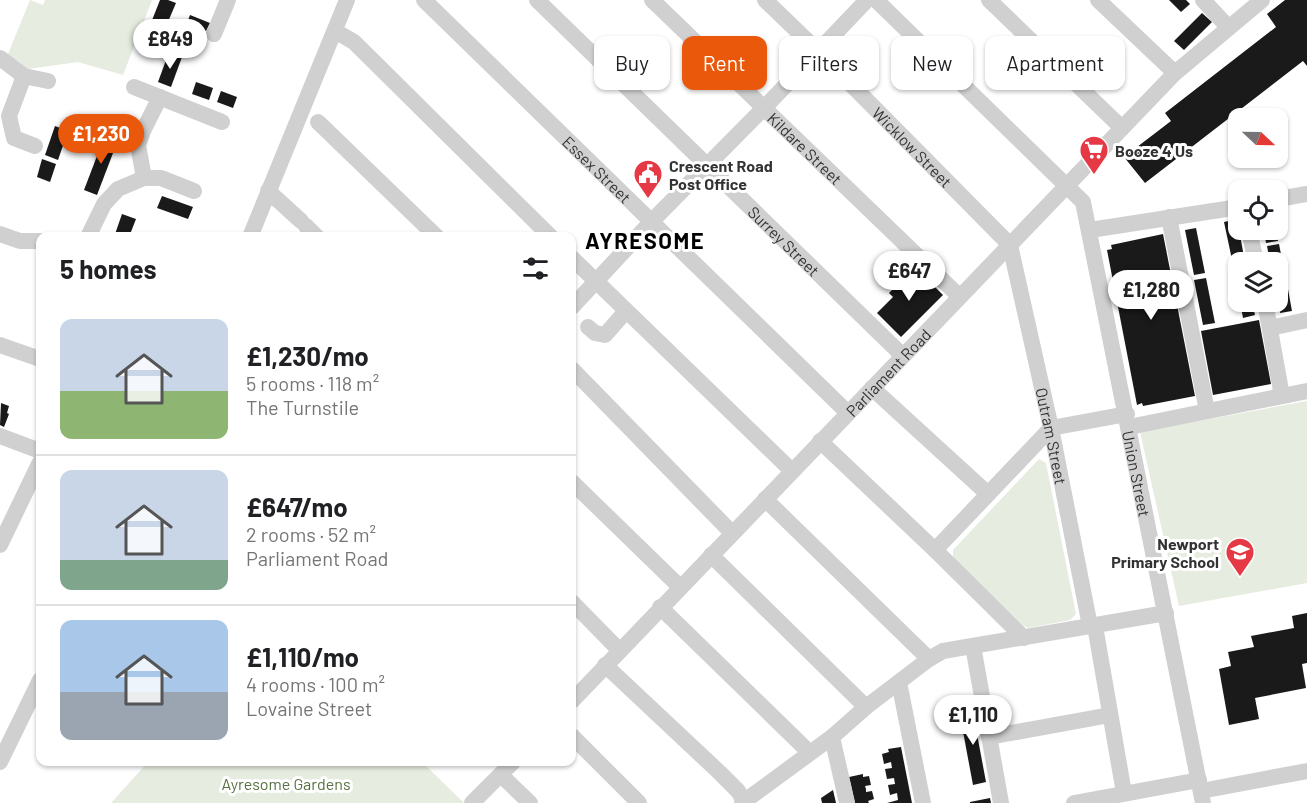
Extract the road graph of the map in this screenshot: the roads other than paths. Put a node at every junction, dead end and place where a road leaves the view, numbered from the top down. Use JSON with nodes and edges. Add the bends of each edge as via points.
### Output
{"nodes":[{"id":1,"x":228,"y":0,"type":"edge"},
{"id":2,"x":347,"y":0,"type":"edge"},
{"id":3,"x":424,"y":0,"type":"edge"},
{"id":4,"x":537,"y":0,"type":"edge"},
{"id":5,"x":652,"y":0,"type":"edge"},
{"id":6,"x":765,"y":0,"type":"edge"},
{"id":7,"x":867,"y":0,"type":"edge"},
{"id":8,"x":876,"y":0,"type":"edge"},
{"id":9,"x":989,"y":0,"type":"edge"},
{"id":10,"x":1098,"y":0,"type":"edge"},
{"id":11,"x":1203,"y":0,"type":"edge"},
{"id":12,"x":1262,"y":0,"type":"edge"},
{"id":13,"x":1228,"y":27,"type":"junction"},
{"id":14,"x":335,"y":31,"type":"junction"},
{"id":15,"x":214,"y":33,"type":"dead end"},
{"id":16,"x":802,"y":36,"type":"edge"},
{"id":17,"x":832,"y":36,"type":"edge"},
{"id":18,"x":0,"y":58,"type":"edge"},
{"id":19,"x":1175,"y":73,"type":"junction"},
{"id":20,"x":24,"y":76,"type":"junction"},
{"id":21,"x":48,"y":81,"type":"dead end"},
{"id":22,"x":134,"y":87,"type":"dead end"},
{"id":23,"x":781,"y":90,"type":"edge"},
{"id":24,"x":857,"y":90,"type":"edge"},
{"id":25,"x":160,"y":97,"type":"junction"},
{"id":26,"x":764,"y":108,"type":"junction"},
{"id":27,"x":222,"y":122,"type":"dead end"},
{"id":28,"x":318,"y":122,"type":"dead end"},
{"id":29,"x":1122,"y":128,"type":"junction"},
{"id":30,"x":35,"y":146,"type":"dead end"},
{"id":31,"x":708,"y":164,"type":"junction"},
{"id":32,"x":144,"y":178,"type":"junction"},
{"id":33,"x":1067,"y":186,"type":"junction"},
{"id":34,"x":194,"y":191,"type":"dead end"},
{"id":35,"x":268,"y":191,"type":"junction"},
{"id":36,"x":1307,"y":194,"type":"edge"},
{"id":37,"x":1288,"y":198,"type":"edge"},
{"id":38,"x":1228,"y":209,"type":"edge"},
{"id":39,"x":1169,"y":217,"type":"junction"},
{"id":40,"x":651,"y":222,"type":"junction"},
{"id":41,"x":308,"y":228,"type":"edge"},
{"id":42,"x":1090,"y":230,"type":"junction"},
{"id":43,"x":90,"y":232,"type":"edge"},
{"id":44,"x":252,"y":232,"type":"edge"},
{"id":45,"x":432,"y":232,"type":"edge"},
{"id":46,"x":545,"y":232,"type":"edge"},
{"id":47,"x":0,"y":234,"type":"edge"},
{"id":48,"x":36,"y":241,"type":"edge"},
{"id":49,"x":1010,"y":245,"type":"junction"},
{"id":50,"x":576,"y":262,"type":"edge"},
{"id":51,"x":596,"y":282,"type":"junction"},
{"id":52,"x":959,"y":296,"type":"junction"},
{"id":53,"x":576,"y":303,"type":"edge"},
{"id":54,"x":626,"y":311,"type":"junction"},
{"id":55,"x":1266,"y":312,"type":"edge"},
{"id":56,"x":1307,"y":320,"type":"edge"},
{"id":57,"x":588,"y":327,"type":"dead end"},
{"id":58,"x":1270,"y":328,"type":"junction"},
{"id":59,"x":0,"y":345,"type":"edge"},
{"id":60,"x":902,"y":355,"type":"junction"},
{"id":61,"x":36,"y":358,"type":"edge"},
{"id":62,"x":576,"y":373,"type":"edge"},
{"id":63,"x":872,"y":388,"type":"junction"},
{"id":64,"x":1307,"y":391,"type":"edge"},
{"id":65,"x":1282,"y":396,"type":"junction"},
{"id":66,"x":1208,"y":411,"type":"junction"},
{"id":67,"x":848,"y":413,"type":"junction"},
{"id":68,"x":1128,"y":420,"type":"junction"},
{"id":69,"x":1051,"y":428,"type":"junction"},
{"id":70,"x":0,"y":436,"type":"edge"},
{"id":71,"x":820,"y":441,"type":"junction"},
{"id":72,"x":36,"y":450,"type":"edge"},
{"id":73,"x":36,"y":469,"type":"edge"},
{"id":74,"x":792,"y":471,"type":"junction"},
{"id":75,"x":576,"y":486,"type":"edge"},
{"id":76,"x":988,"y":494,"type":"junction"},
{"id":77,"x":765,"y":499,"type":"junction"},
{"id":78,"x":6,"y":520,"type":"edge"},
{"id":79,"x":732,"y":533,"type":"junction"},
{"id":80,"x":0,"y":545,"type":"edge"},
{"id":81,"x":935,"y":550,"type":"junction"},
{"id":82,"x":711,"y":555,"type":"junction"},
{"id":83,"x":680,"y":587,"type":"junction"},
{"id":84,"x":576,"y":606,"type":"edge"},
{"id":85,"x":660,"y":608,"type":"junction"},
{"id":86,"x":1166,"y":614,"type":"junction"},
{"id":87,"x":1092,"y":626,"type":"junction"},
{"id":88,"x":1024,"y":638,"type":"junction"},
{"id":89,"x":973,"y":646,"type":"junction"},
{"id":90,"x":619,"y":650,"type":"junction"},
{"id":91,"x":929,"y":659,"type":"junction"},
{"id":92,"x":605,"y":665,"type":"junction"},
{"id":93,"x":899,"y":682,"type":"junction"},
{"id":94,"x":576,"y":697,"type":"edge"},
{"id":95,"x":36,"y":700,"type":"edge"},
{"id":96,"x":866,"y":707,"type":"junction"},
{"id":97,"x":33,"y":715,"type":"edge"},
{"id":98,"x":1110,"y":715,"type":"junction"},
{"id":99,"x":832,"y":737,"type":"junction"},
{"id":100,"x":989,"y":737,"type":"junction"},
{"id":101,"x":576,"y":740,"type":"edge"},
{"id":102,"x":809,"y":752,"type":"junction"},
{"id":103,"x":0,"y":762,"type":"edge"},
{"id":104,"x":509,"y":766,"type":"edge"},
{"id":105,"x":1307,"y":771,"type":"edge"},
{"id":106,"x":501,"y":775,"type":"junction"},
{"id":107,"x":1201,"y":791,"type":"edge"},
{"id":108,"x":1124,"y":793,"type":"junction"},
{"id":109,"x":765,"y":795,"type":"edge"},
{"id":110,"x":743,"y":802,"type":"edge"},
{"id":111,"x":472,"y":803,"type":"edge"},
{"id":112,"x":530,"y":803,"type":"edge"},
{"id":113,"x":639,"y":803,"type":"edge"},
{"id":114,"x":847,"y":803,"type":"edge"},
{"id":115,"x":923,"y":803,"type":"edge"},
{"id":116,"x":1001,"y":803,"type":"edge"},
{"id":117,"x":1074,"y":803,"type":"edge"}],
"edges":[{"from":1,"to":15,"type":"street"},
{"from":2,"to":14,"type":"street"},
{"from":3,"to":40,"type":"street","name":"Essex Street"},
{"from":4,"to":31,"type":"street","name":"Surrey Street"},
{"from":5,"to":26,"type":"street","name":"Kildare Street"},
{"from":6,"to":16,"type":"street","name":"Wicklow Street"},
{"from":7,"to":17,"type":"street"},
{"from":8,"to":33,"type":"street","name":"Union Street"},
{"from":9,"to":29,"type":"street"},
{"from":10,"to":19,"type":"street"},
{"from":11,"to":13,"type":"street"},
{"from":12,"to":13,"type":"street","name":"Parliament Road"},
{"from":13,"to":19,"type":"street","name":"Parliament Road"},
{"from":14,"to":35,"type":"street"},
{"from":14,"to":46,"type":"street","via":[[354,42]]},
{"from":18,"to":20,"type":"street"},
{"from":19,"to":29,"type":"street","name":"Parliament Road"},
{"from":20,"to":21,"type":"street"},
{"from":20,"to":30,"type":"street","via":[[9,116],[10,142]]},
{"from":22,"to":25,"type":"street"},
{"from":23,"to":26,"type":"street"},
{"from":24,"to":49,"type":"street","name":"Wicklow Street"},
{"from":25,"to":27,"type":"street"},
{"from":25,"to":32,"type":"street","via":[[138,145]]},
{"from":26,"to":31,"type":"street"},
{"from":26,"to":52,"type":"street","name":"Kildare Street"},
{"from":28,"to":45,"type":"street"},
{"from":29,"to":33,"type":"street","name":"Parliament Road"},
{"from":31,"to":40,"type":"street"},
{"from":31,"to":60,"type":"street","name":"Surrey Street"},
{"from":32,"to":34,"type":"street","via":[[161,178]]},
{"from":32,"to":43,"type":"street","via":[[118,189],[104,204]]},
{"from":33,"to":42,"type":"street","name":"Union Street","via":[[1083,202]]},
{"from":33,"to":49,"type":"street","name":"Parliament Road"},
{"from":35,"to":41,"type":"street"},
{"from":35,"to":44,"type":"street"},
{"from":36,"to":37,"type":"street"},
{"from":38,"to":39,"type":"street"},
{"from":39,"to":42,"type":"street"},
{"from":39,"to":66,"type":"street"},
{"from":40,"to":51,"type":"street"},
{"from":40,"to":67,"type":"street","name":"Essex Street"},
{"from":42,"to":68,"type":"street","name":"Union Street"},
{"from":47,"to":48,"type":"street","via":[[20,241]]},
{"from":49,"to":52,"type":"street","name":"Parliament Road"},
{"from":49,"to":69,"type":"street","name":"Outram Street"},
{"from":50,"to":51,"type":"street"},
{"from":51,"to":53,"type":"street"},
{"from":51,"to":54,"type":"street"},
{"from":52,"to":60,"type":"street","name":"Parliament Road"},
{"from":54,"to":57,"type":"street","via":[[605,334]]},
{"from":54,"to":74,"type":"street"},
{"from":55,"to":58,"type":"street"},
{"from":56,"to":58,"type":"street"},
{"from":58,"to":65,"type":"street"},
{"from":59,"to":61,"type":"street"},
{"from":60,"to":63,"type":"street","name":"Parliament Road"},
{"from":62,"to":79,"type":"street"},
{"from":63,"to":67,"type":"street","name":"Parliament Road"},
{"from":63,"to":76,"type":"street"},
{"from":64,"to":65,"type":"street"},
{"from":65,"to":66,"type":"street"},
{"from":66,"to":68,"type":"street"},
{"from":67,"to":71,"type":"street","name":"Parliament Road"},
{"from":68,"to":69,"type":"street"},
{"from":68,"to":86,"type":"street","name":"Union Street"},
{"from":69,"to":76,"type":"street"},
{"from":69,"to":87,"type":"street","name":"Outram Street"},
{"from":70,"to":72,"type":"street"},
{"from":71,"to":74,"type":"street","name":"Parliament Road"},
{"from":71,"to":81,"type":"street"},
{"from":73,"to":78,"type":"street"},
{"from":74,"to":77,"type":"street","name":"Parliament Road"},
{"from":75,"to":83,"type":"street"},
{"from":76,"to":81,"type":"street"},
{"from":77,"to":79,"type":"street","name":"Parliament Road"},
{"from":77,"to":91,"type":"street"},
{"from":78,"to":80,"type":"street"},
{"from":79,"to":82,"type":"street","name":"Parliament Road"},
{"from":81,"to":88,"type":"street"},
{"from":82,"to":83,"type":"street","name":"Parliament Road"},
{"from":82,"to":96,"type":"street"},
{"from":83,"to":85,"type":"street","name":"Parliament Road"},
{"from":84,"to":90,"type":"street"},
{"from":85,"to":90,"type":"street","name":"Parliament Road"},
{"from":85,"to":102,"type":"street"},
{"from":86,"to":87,"type":"street"},
{"from":86,"to":107,"type":"street","name":"Union Street"},
{"from":87,"to":88,"type":"street"},
{"from":87,"to":98,"type":"street","name":"Outram Street"},
{"from":88,"to":89,"type":"street"},
{"from":89,"to":91,"type":"street","via":[[943,651]]},
{"from":89,"to":100,"type":"street"},
{"from":90,"to":92,"type":"street","name":"Parliament Road"},
{"from":91,"to":93,"type":"street"},
{"from":92,"to":94,"type":"street","name":"Parliament Road"},
{"from":92,"to":110,"type":"street","via":[[719,772]]},
{"from":93,"to":96,"type":"street"},
{"from":93,"to":115,"type":"street"},
{"from":95,"to":97,"type":"street"},
{"from":96,"to":99,"type":"street"},
{"from":97,"to":103,"type":"street"},
{"from":98,"to":100,"type":"street"},
{"from":98,"to":108,"type":"street","name":"Outram Street"},
{"from":99,"to":102,"type":"street"},
{"from":99,"to":114,"type":"street"},
{"from":100,"to":116,"type":"street"},
{"from":101,"to":113,"type":"street"},
{"from":102,"to":109,"type":"street"},
{"from":104,"to":106,"type":"street"},
{"from":105,"to":107,"type":"street"},
{"from":106,"to":111,"type":"street"},
{"from":106,"to":112,"type":"street"},
{"from":107,"to":108,"type":"street","via":[[1172,785]]},
{"from":108,"to":117,"type":"street"},
{"from":109,"to":110,"type":"street"}]}
